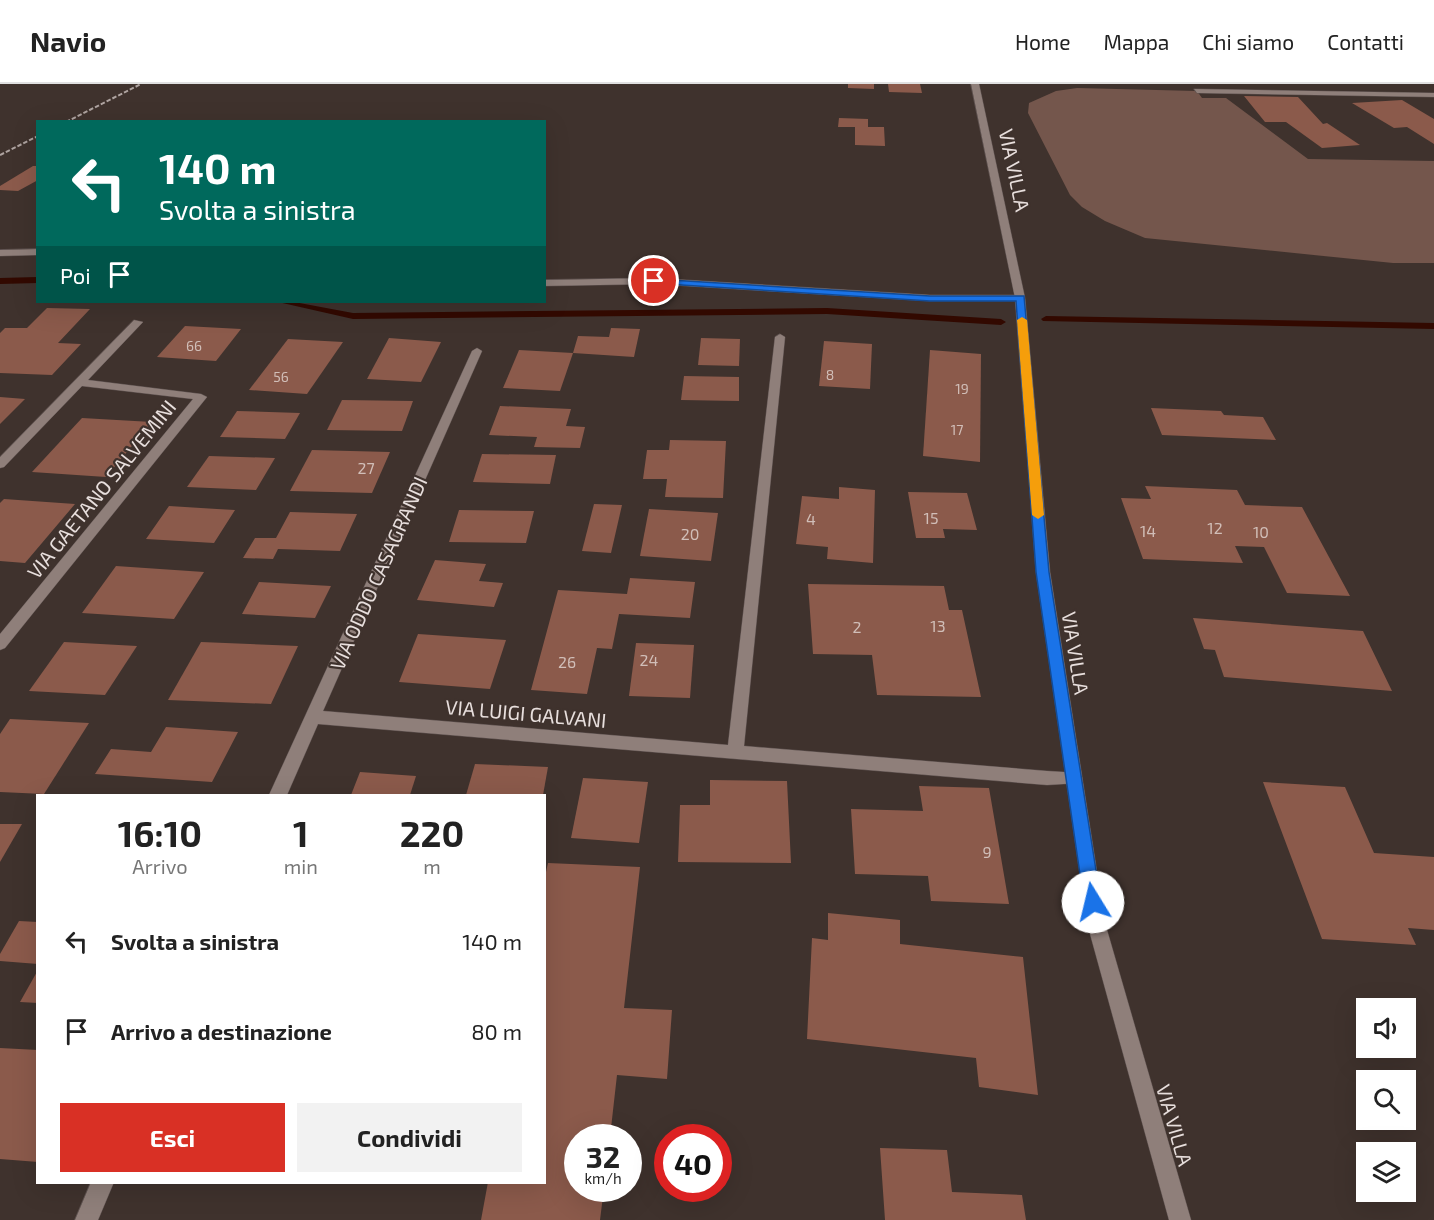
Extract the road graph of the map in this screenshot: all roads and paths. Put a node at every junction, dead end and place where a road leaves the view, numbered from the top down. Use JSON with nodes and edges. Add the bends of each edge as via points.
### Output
{"nodes":[{"id":1,"x":975,"y":84,"type":"edge"},
{"id":2,"x":1318,"y":84,"type":"edge"},
{"id":3,"x":1197,"y":91,"type":"dead end"},
{"id":4,"x":1327,"y":93,"type":"junction"},
{"id":5,"x":1434,"y":95,"type":"edge"},
{"id":6,"x":36,"y":252,"type":"edge"},
{"id":7,"x":0,"y":253,"type":"edge"},
{"id":8,"x":546,"y":283,"type":"edge"},
{"id":9,"x":1020,"y":298,"type":"junction"},
{"id":10,"x":138,"y":322,"type":"dead end"},
{"id":11,"x":780,"y":337,"type":"dead end"},
{"id":12,"x":477,"y":351,"type":"dead end"},
{"id":13,"x":80,"y":382,"type":"junction"},
{"id":14,"x":0,"y":464,"type":"edge"},
{"id":15,"x":0,"y":644,"type":"edge"},
{"id":16,"x":314,"y":717,"type":"junction"},
{"id":17,"x":735,"y":752,"type":"junction"},
{"id":18,"x":1074,"y":778,"type":"junction"},
{"id":19,"x":278,"y":794,"type":"edge"},
{"id":20,"x":102,"y":1184,"type":"edge"},
{"id":21,"x":86,"y":1220,"type":"edge"},
{"id":22,"x":1180,"y":1220,"type":"edge"}],
"edges":[{"from":1,"to":9,"type":"street","name":"VIA VILLA"},
{"from":2,"to":4,"type":"street"},
{"from":3,"to":4,"type":"street"},
{"from":4,"to":5,"type":"street"},
{"from":6,"to":7,"type":"street"},
{"from":8,"to":9,"type":"street","via":[[654,281],[930,298]]},
{"from":9,"to":18,"type":"street","name":"VIA VILLA","via":[[1043,572]]},
{"from":10,"to":13,"type":"street"},
{"from":11,"to":17,"type":"street"},
{"from":12,"to":16,"type":"street","name":"VIA ODDO CASAGRANDI"},
{"from":13,"to":14,"type":"street"},
{"from":13,"to":15,"type":"street","name":"VIA GAETANO SALVEMINI","via":[[201,397]]},
{"from":16,"to":17,"type":"street","name":"VIA LUIGI GALVANI"},
{"from":16,"to":19,"type":"street","name":"VIA ODDO CASAGRANDI"},
{"from":17,"to":18,"type":"street","name":"VIA LUIGI GALVANI"},
{"from":18,"to":22,"type":"street","name":"VIA VILLA","via":[[1096,923]]},
{"from":20,"to":21,"type":"street"}]}
